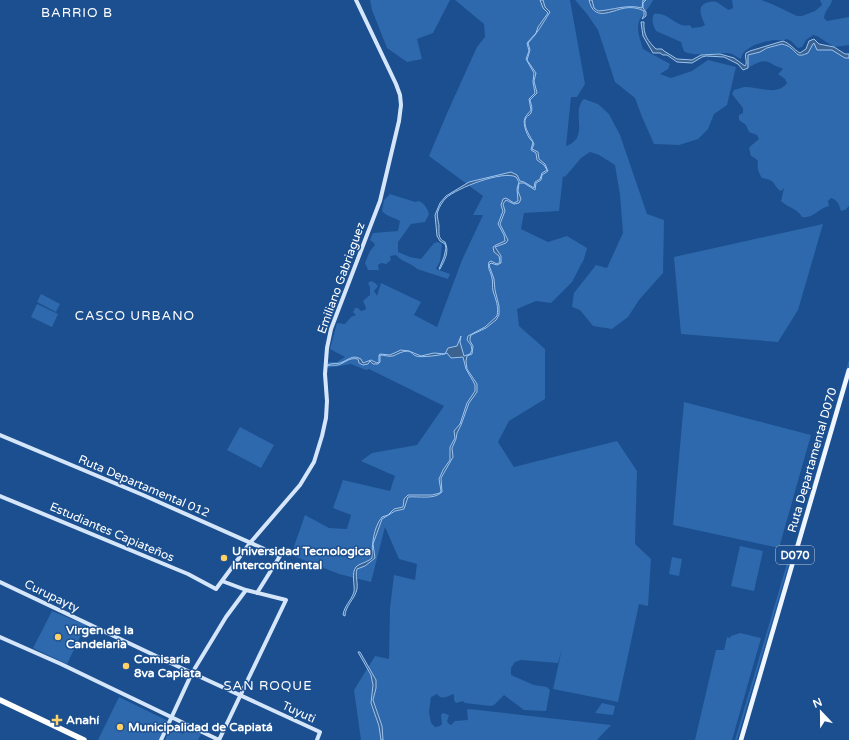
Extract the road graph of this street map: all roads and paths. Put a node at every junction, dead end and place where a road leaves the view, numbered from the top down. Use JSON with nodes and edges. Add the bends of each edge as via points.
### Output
{"nodes":[{"id":1,"x":356,"y":0,"type":"edge"},
{"id":2,"x":849,"y":370,"type":"edge"},
{"id":3,"x":0,"y":435,"type":"edge"},
{"id":4,"x":0,"y":496,"type":"edge"},
{"id":5,"x":250,"y":543,"type":"junction"},
{"id":6,"x":222,"y":581,"type":"junction"},
{"id":7,"x":0,"y":582,"type":"edge"},
{"id":8,"x":216,"y":589,"type":"joint"},
{"id":9,"x":246,"y":590,"type":"junction"},
{"id":10,"x":257,"y":593,"type":"junction"},
{"id":11,"x":0,"y":637,"type":"edge"},
{"id":12,"x":140,"y":648,"type":"joint"},
{"id":13,"x":192,"y":674,"type":"junction"},
{"id":14,"x":240,"y":696,"type":"junction"},
{"id":15,"x":0,"y":702,"type":"edge"},
{"id":16,"x":172,"y":718,"type":"junction"},
{"id":17,"x":77,"y":740,"type":"edge"},
{"id":18,"x":84,"y":740,"type":"edge"},
{"id":19,"x":161,"y":740,"type":"edge"},
{"id":20,"x":219,"y":740,"type":"edge"},
{"id":21,"x":317,"y":740,"type":"edge"},
{"id":22,"x":741,"y":740,"type":"edge"}],
"edges":[{"from":1,"to":5,"type":"main road","name":"Emiliano Gabriaguez","via":[[398,90],[401,105],[399,121],[380,201],[331,329],[325,374],[326,418],[317,452],[300,485]]},
{"from":2,"to":22,"type":"main road","name":"Ruta Departamental D070","number":"D070"},
{"from":3,"to":5,"type":"main road","name":"Ruta Departamental 012"},
{"from":4,"to":8,"type":"main road","name":"Estudiantes Capiateños","via":[[188,574]]},
{"from":5,"to":6,"type":"main road","name":"Emiliano Gabriaguez"},
{"from":5,"to":10,"type":"main road","name":"Ruta Departamental 012","via":[[280,556]]},
{"from":6,"to":8,"type":"main road","name":"Emiliano Gabriaguez"},
{"from":6,"to":9,"type":"main road"},
{"from":7,"to":12,"type":"main road","name":"Curupayty"},
{"from":9,"to":10,"type":"main road"},
{"from":9,"to":13,"type":"main road","via":[[226,617]]},
{"from":10,"to":14,"type":"main road","via":[[286,600]]},
{"from":11,"to":16,"type":"main road"},
{"from":12,"to":13,"type":"main road","name":"Tuyuti"},
{"from":13,"to":14,"type":"main road","name":"Tuyuti"},
{"from":13,"to":16,"type":"main road"},
{"from":14,"to":20,"type":"main road"},
{"from":14,"to":21,"type":"main road","name":"Tuyuti","via":[[320,732]]},
{"from":15,"to":17,"type":"highway"},
{"from":15,"to":18,"type":"highway"},
{"from":16,"to":19,"type":"main road"},
{"from":16,"to":20,"type":"main road"}]}
